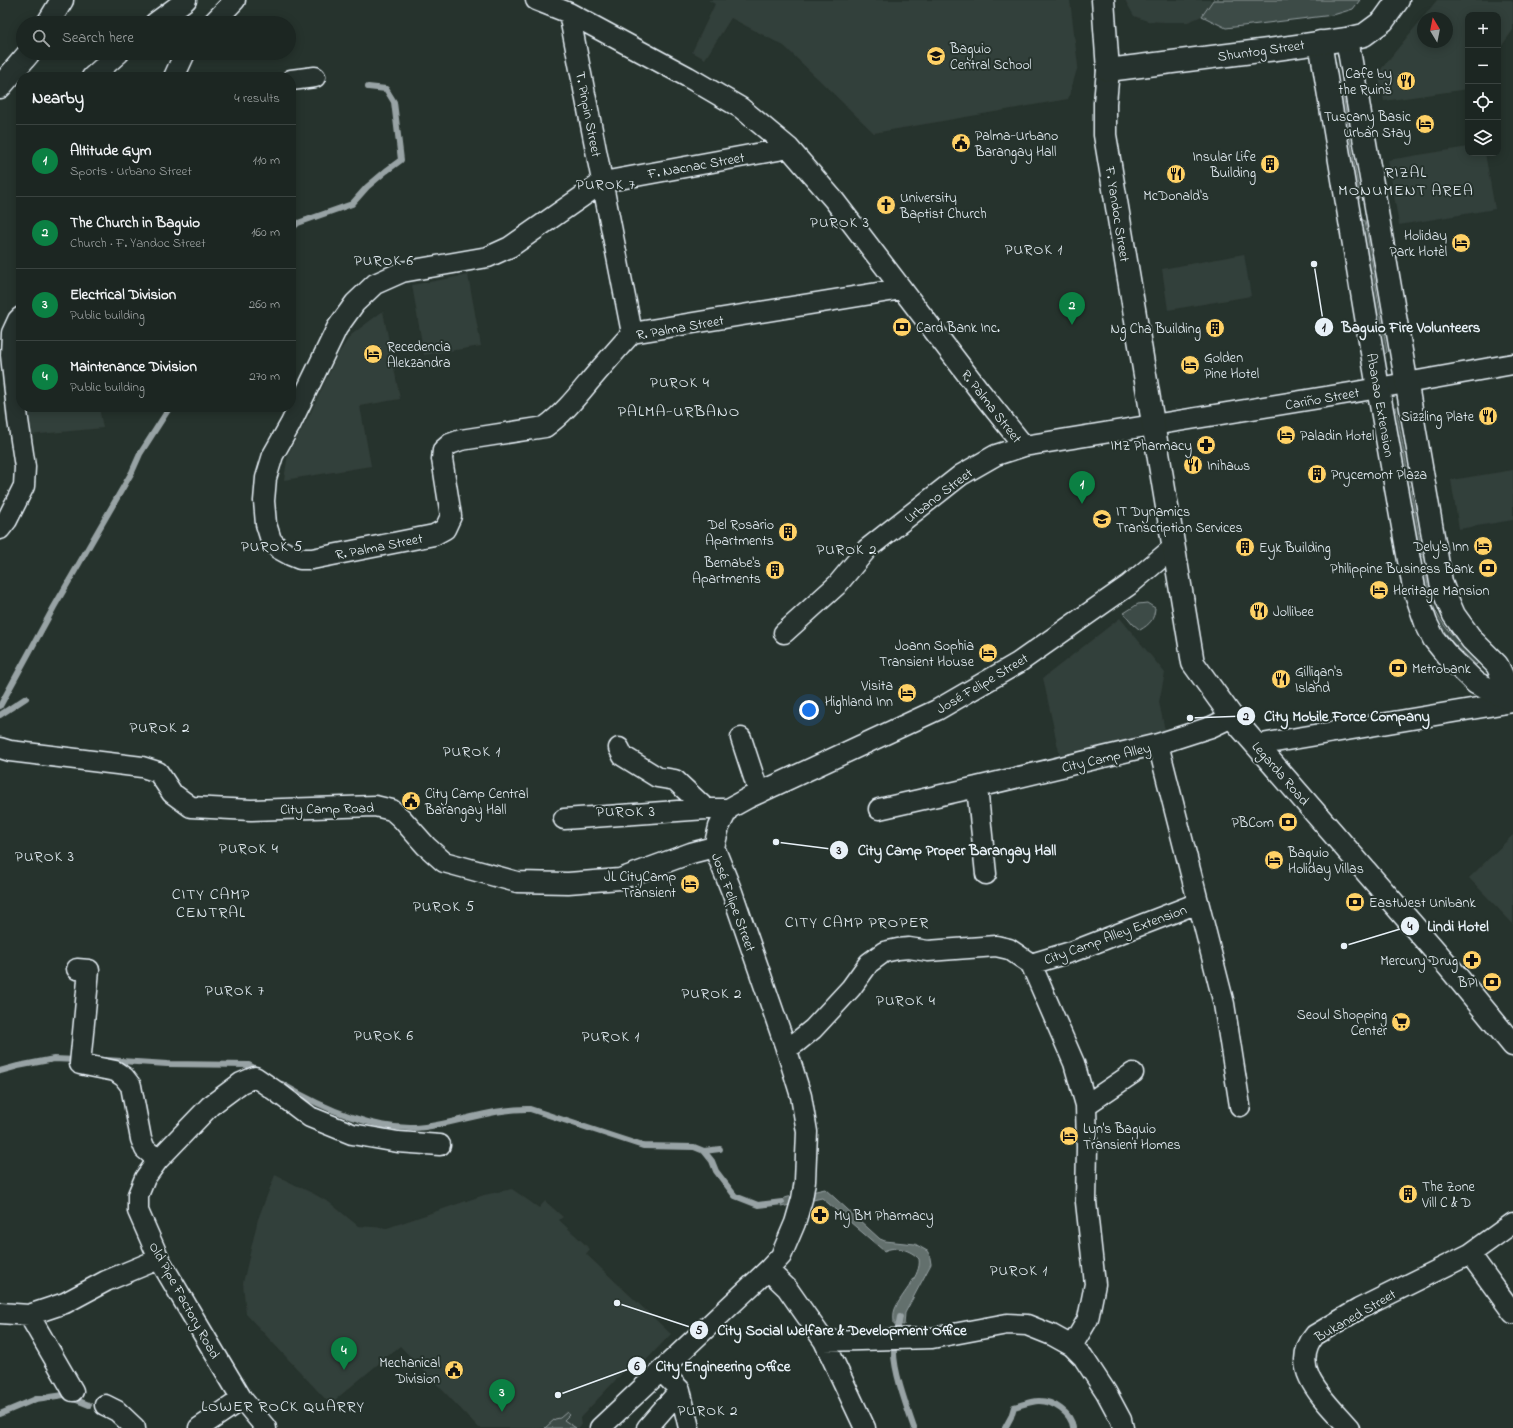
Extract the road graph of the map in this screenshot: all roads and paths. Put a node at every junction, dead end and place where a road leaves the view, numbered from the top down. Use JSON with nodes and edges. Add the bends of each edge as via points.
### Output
{"nodes":[{"id":1,"x":62,"y":0,"type":"edge"},
{"id":2,"x":186,"y":0,"type":"edge"},
{"id":3,"x":234,"y":0,"type":"edge"},
{"id":4,"x":536,"y":0,"type":"edge"},
{"id":5,"x":1103,"y":0,"type":"edge"},
{"id":6,"x":1398,"y":0,"type":"edge"},
{"id":7,"x":569,"y":13,"type":"junction"},
{"id":8,"x":52,"y":16,"type":"edge"},
{"id":9,"x":164,"y":16,"type":"edge"},
{"id":10,"x":219,"y":16,"type":"edge"},
{"id":11,"x":1347,"y":39,"type":"junction"},
{"id":12,"x":1320,"y":42,"type":"junction"},
{"id":13,"x":23,"y":60,"type":"edge"},
{"id":14,"x":111,"y":60,"type":"edge"},
{"id":15,"x":182,"y":60,"type":"edge"},
{"id":16,"x":1108,"y":70,"type":"junction"},
{"id":17,"x":98,"y":72,"type":"edge"},
{"id":18,"x":176,"y":72,"type":"edge"},
{"id":19,"x":316,"y":77,"type":"dead end"},
{"id":20,"x":296,"y":79,"type":"edge"},
{"id":21,"x":0,"y":87,"type":"edge"},
{"id":22,"x":788,"y":148,"type":"junction"},
{"id":23,"x":602,"y":182,"type":"junction"},
{"id":24,"x":1376,"y":205,"type":"junction"},
{"id":25,"x":1348,"y":209,"type":"junction"},
{"id":26,"x":902,"y":290,"type":"junction"},
{"id":27,"x":16,"y":324,"type":"edge"},
{"id":28,"x":632,"y":333,"type":"junction"},
{"id":29,"x":1513,"y":364,"type":"edge"},
{"id":30,"x":1406,"y":383,"type":"junction"},
{"id":31,"x":1378,"y":388,"type":"junction"},
{"id":32,"x":16,"y":401,"type":"edge"},
{"id":33,"x":17,"y":412,"type":"edge"},
{"id":34,"x":1154,"y":426,"type":"junction"},
{"id":35,"x":1024,"y":446,"type":"junction"},
{"id":36,"x":0,"y":529,"type":"edge"},
{"id":37,"x":1174,"y":547,"type":"junction"},
{"id":38,"x":1438,"y":565,"type":"junction"},
{"id":39,"x":1410,"y":570,"type":"junction"},
{"id":40,"x":784,"y":633,"type":"dead end"},
{"id":41,"x":1513,"y":700,"type":"edge"},
{"id":42,"x":1232,"y":716,"type":"junction"},
{"id":43,"x":741,"y":738,"type":"dead end"},
{"id":44,"x":1158,"y":744,"type":"junction"},
{"id":45,"x":1256,"y":745,"type":"junction"},
{"id":46,"x":0,"y":748,"type":"edge"},
{"id":47,"x":619,"y":748,"type":"dead end"},
{"id":48,"x":977,"y":787,"type":"junction"},
{"id":49,"x":759,"y":793,"type":"junction"},
{"id":50,"x":706,"y":809,"type":"junction"},
{"id":51,"x":728,"y":809,"type":"junction"},
{"id":52,"x":879,"y":809,"type":"dead end"},
{"id":53,"x":564,"y":819,"type":"dead end"},
{"id":54,"x":714,"y":847,"type":"junction"},
{"id":55,"x":986,"y":874,"type":"dead end"},
{"id":56,"x":1198,"y":903,"type":"junction"},
{"id":57,"x":1031,"y":964,"type":"junction"},
{"id":58,"x":77,"y":969,"type":"dead end"},
{"id":59,"x":1513,"y":1045,"type":"edge"},
{"id":60,"x":786,"y":1049,"type":"junction"},
{"id":61,"x":1133,"y":1073,"type":"dead end"},
{"id":62,"x":1086,"y":1105,"type":"junction"},
{"id":63,"x":1240,"y":1106,"type":"dead end"},
{"id":64,"x":440,"y":1145,"type":"dead end"},
{"id":65,"x":158,"y":1160,"type":"junction"},
{"id":66,"x":1513,"y":1223,"type":"edge"},
{"id":67,"x":1470,"y":1254,"type":"junction"},
{"id":68,"x":159,"y":1259,"type":"junction"},
{"id":69,"x":768,"y":1270,"type":"junction"},
{"id":70,"x":0,"y":1313,"type":"edge"},
{"id":71,"x":1513,"y":1313,"type":"edge"},
{"id":72,"x":29,"y":1315,"type":"junction"},
{"id":73,"x":824,"y":1341,"type":"junction"},
{"id":74,"x":1072,"y":1346,"type":"junction"},
{"id":75,"x":661,"y":1371,"type":"junction"},
{"id":76,"x":680,"y":1390,"type":"junction"},
{"id":77,"x":73,"y":1391,"type":"dead end"},
{"id":78,"x":242,"y":1399,"type":"junction"},
{"id":79,"x":105,"y":1404,"type":"dead end"},
{"id":80,"x":135,"y":1428,"type":"edge"},
{"id":81,"x":199,"y":1428,"type":"edge"},
{"id":82,"x":266,"y":1428,"type":"edge"},
{"id":83,"x":600,"y":1428,"type":"edge"},
{"id":84,"x":647,"y":1428,"type":"edge"},
{"id":85,"x":688,"y":1428,"type":"edge"},
{"id":86,"x":864,"y":1428,"type":"edge"},
{"id":87,"x":1123,"y":1428,"type":"edge"},
{"id":88,"x":1349,"y":1428,"type":"edge"}],
"edges":[{"from":1,"to":8,"type":"main road"},
{"from":2,"to":9,"type":"street"},
{"from":3,"to":10,"type":"street"},
{"from":4,"to":7,"type":"street","name":"R. Palma Street"},
{"from":5,"to":16,"type":"main road","name":"F. Yandoc Street"},
{"from":6,"to":11,"type":"main road","name":"Shuntog Street","via":[[1383,21],[1364,35]]},
{"from":7,"to":22,"type":"street","name":"R. Palma Street","via":[[741,108]]},
{"from":7,"to":23,"type":"street","name":"T. Pinpin Street"},
{"from":11,"to":12,"type":"main road","name":"Shuntog Street"},
{"from":11,"to":24,"type":"main road","name":"Abanao Extension"},
{"from":12,"to":16,"type":"main road","name":"Shuntog Street"},
{"from":12,"to":25,"type":"main road","name":"Abanao Extension"},
{"from":13,"to":21,"type":"main road"},
{"from":14,"to":17,"type":"street"},
{"from":15,"to":18,"type":"street"},
{"from":16,"to":34,"type":"main road","name":"F. Yandoc Street","via":[[1105,135]]},
{"from":19,"to":20,"type":"street"},
{"from":22,"to":23,"type":"street","name":"F. Nacnac Street"},
{"from":22,"to":26,"type":"street","name":"R. Palma Street","via":[[834,200]]},
{"from":23,"to":28,"type":"street","name":"T. Pinpin Street"},
{"from":23,"to":28,"type":"street","name":"R. Palma Street","via":[[510,247],[488,257],[402,272],[375,284],[355,303],[337,328],[290,425],[273,454],[266,478],[264,501],[266,524],[271,540],[279,549],[300,559],[312,559],[434,535],[445,529],[451,516],[442,459],[443,450],[461,440],[545,427],[568,407]]},
{"from":24,"to":25,"type":"main road"},
{"from":24,"to":30,"type":"main road","name":"Abanao Extension"},
{"from":25,"to":31,"type":"main road","name":"Abanao Extension"},
{"from":26,"to":28,"type":"street","name":"R. Palma Street"},
{"from":26,"to":35,"type":"street","name":"R. Palma Street"},
{"from":27,"to":32,"type":"street","via":[[12,333],[11,355]]},
{"from":29,"to":30,"type":"street","name":"Cariño Street"},
{"from":30,"to":31,"type":"street","name":"Cariño Street"},
{"from":30,"to":38,"type":"main road","name":"Abanao Extension"},
{"from":31,"to":34,"type":"street","name":"Cariño Street"},
{"from":31,"to":39,"type":"main road","name":"Abanao Extension"},
{"from":33,"to":36,"type":"street","via":[[25,467],[24,486]]},
{"from":34,"to":35,"type":"street","name":"Urbano Street"},
{"from":34,"to":37,"type":"main road","name":"Legarda Road"},
{"from":35,"to":40,"type":"street","name":"Urbano Street","via":[[996,455],[961,475],[867,549],[837,585]]},
{"from":37,"to":42,"type":"main road","name":"Legarda Road","via":[[1193,663]]},
{"from":37,"to":49,"type":"street","name":"José Felipe Street","via":[[1129,585],[1018,663],[937,710]]},
{"from":38,"to":39,"type":"main road"},
{"from":38,"to":41,"type":"main road","name":"Abanao Extension","via":[[1445,594],[1454,615],[1472,640],[1497,665]]},
{"from":39,"to":41,"type":"main road","name":"Abanao Extension","via":[[1420,608],[1434,639],[1476,683]]},
{"from":41,"to":45,"type":"street"},
{"from":42,"to":44,"type":"street","name":"City Camp Alley","via":[[1211,727]]},
{"from":42,"to":45,"type":"main road","name":"Legarda Road"},
{"from":43,"to":49,"type":"street"},
{"from":44,"to":48,"type":"street","name":"City Camp Alley"},
{"from":44,"to":56,"type":"street","name":"City Camp Alley Extension"},
{"from":45,"to":59,"type":"main road","name":"Legarda Road","via":[[1449,967]]},
{"from":46,"to":54,"type":"street","name":"City Camp Road","via":[[142,767],[158,772],[172,793],[191,807],[251,810],[375,806],[388,808],[444,862],[517,882],[568,884],[620,879]]},
{"from":47,"to":50,"type":"street","via":[[622,756],[658,777],[676,780]]},
{"from":48,"to":52,"type":"street","name":"City Camp Alley"},
{"from":48,"to":55,"type":"street"},
{"from":49,"to":51,"type":"street","name":"José Felipe Street"},
{"from":50,"to":51,"type":"street"},
{"from":50,"to":53,"type":"street"},
{"from":51,"to":54,"type":"street","name":"José Felipe Street","via":[[719,827]]},
{"from":54,"to":60,"type":"street","name":"José Felipe Street"},
{"from":56,"to":57,"type":"street","name":"City Camp Alley Extension","via":[[1074,951]]},
{"from":56,"to":63,"type":"street","name":"City Camp Alley Extension","via":[[1224,1004]]},
{"from":57,"to":60,"type":"street","via":[[1009,949],[996,946],[928,951],[904,948],[884,952],[869,963],[851,988],[813,1029]]},
{"from":57,"to":62,"type":"street","via":[[1074,1063]]},
{"from":58,"to":65,"type":"street","via":[[89,970],[80,1060],[115,1071],[124,1077],[131,1086],[145,1149]]},
{"from":60,"to":69,"type":"street","name":"José Felipe Street","via":[[805,1111],[808,1132],[805,1181],[802,1199],[781,1256]]},
{"from":61,"to":62,"type":"street"},
{"from":62,"to":74,"type":"street","via":[[1086,1202],[1095,1284],[1088,1319]]},
{"from":64,"to":65,"type":"street","name":"Old Pipe Factory Road","via":[[398,1142],[352,1134],[310,1117],[255,1077],[241,1083],[210,1106]]},
{"from":65,"to":68,"type":"street","name":"Old Pipe Factory Road","via":[[145,1178],[138,1195],[138,1211]]},
{"from":66,"to":67,"type":"street","name":"Bukaned Street"},
{"from":67,"to":71,"type":"street"},
{"from":67,"to":88,"type":"street","name":"Bukaned Street","via":[[1358,1309],[1315,1335],[1310,1341],[1306,1354],[1306,1370],[1312,1385]]},
{"from":68,"to":72,"type":"street","via":[[106,1281],[65,1303]]},
{"from":68,"to":78,"type":"street","name":"Old Pipe Factory Road"},
{"from":69,"to":73,"type":"street","via":[[787,1288]]},
{"from":69,"to":75,"type":"street","name":"José Felipe Street"},
{"from":70,"to":72,"type":"street"},
{"from":72,"to":77,"type":"street"},
{"from":73,"to":74,"type":"street","via":[[932,1338],[1007,1324],[1027,1325],[1052,1334]]},
{"from":73,"to":86,"type":"street"},
{"from":74,"to":87,"type":"street","via":[[1083,1357],[1106,1392]]},
{"from":75,"to":76,"type":"street"},
{"from":75,"to":83,"type":"street","name":"José Felipe Street"},
{"from":76,"to":84,"type":"street"},
{"from":76,"to":85,"type":"street"},
{"from":78,"to":81,"type":"street"},
{"from":78,"to":82,"type":"street","name":"Old Pipe Factory Road"},
{"from":79,"to":80,"type":"street","via":[[117,1411]]}]}
